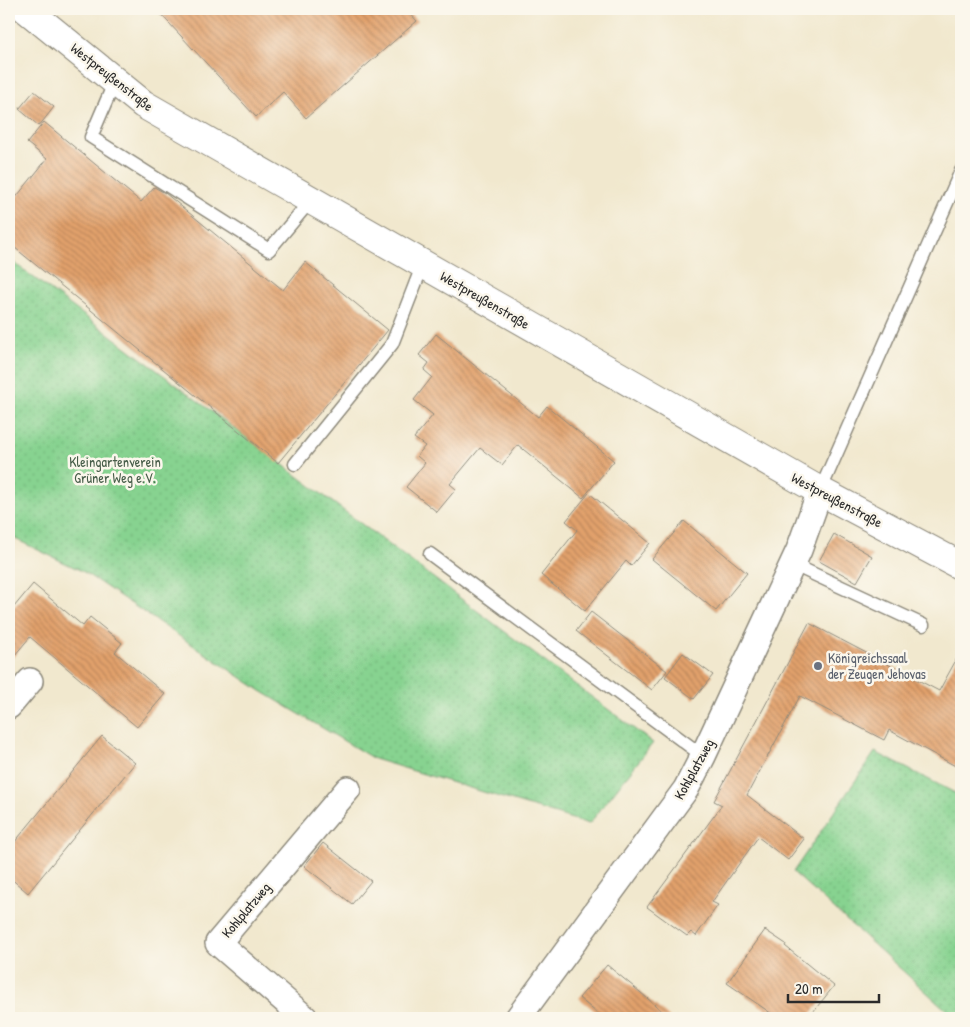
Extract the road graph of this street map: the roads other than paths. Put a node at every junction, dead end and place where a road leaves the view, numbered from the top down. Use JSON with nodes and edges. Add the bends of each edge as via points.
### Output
{"nodes":[{"id":1,"x":26,"y":9,"type":"edge"},
{"id":2,"x":115,"y":81,"type":"junction"},
{"id":3,"x":961,"y":170,"type":"edge"},
{"id":4,"x":311,"y":200,"type":"junction"},
{"id":5,"x":423,"y":264,"type":"junction"},
{"id":6,"x":295,"y":464,"type":"dead end"},
{"id":7,"x":820,"y":491,"type":"junction"},
{"id":8,"x":430,"y":554,"type":"dead end"},
{"id":9,"x":792,"y":564,"type":"junction"},
{"id":10,"x":961,"y":566,"type":"edge"},
{"id":11,"x":923,"y":625,"type":"dead end"},
{"id":12,"x":30,"y":681,"type":"dead end"},
{"id":13,"x":9,"y":706,"type":"edge"},
{"id":14,"x":703,"y":756,"type":"junction"},
{"id":15,"x":348,"y":789,"type":"dead end"},
{"id":16,"x":527,"y":1015,"type":"edge"},
{"id":17,"x":305,"y":1018,"type":"edge"}],
"edges":[{"from":1,"to":2,"type":"street","name":"Westpreußenstraße"},
{"from":2,"to":4,"type":"street","name":"Westpreußenstraße","via":[[144,104]]},
{"from":2,"to":4,"type":"lane","via":[[91,137],[269,250]]},
{"from":3,"to":7,"type":"lane"},
{"from":4,"to":5,"type":"street","name":"Westpreußenstraße"},
{"from":5,"to":6,"type":"lane","via":[[392,344]]},
{"from":5,"to":7,"type":"street","name":"Westpreußenstraße"},
{"from":7,"to":9,"type":"street","name":"Kohlplatzweg"},
{"from":7,"to":10,"type":"street","name":"Westpreußenstraße"},
{"from":8,"to":14,"type":"lane"},
{"from":9,"to":11,"type":"lane"},
{"from":9,"to":14,"type":"street","name":"Kohlplatzweg"},
{"from":12,"to":13,"type":"street"},
{"from":14,"to":16,"type":"street","name":"Kohlplatzweg","via":[[686,789]]},
{"from":15,"to":17,"type":"street","name":"Kohlplatzweg","via":[[218,943]]}]}
